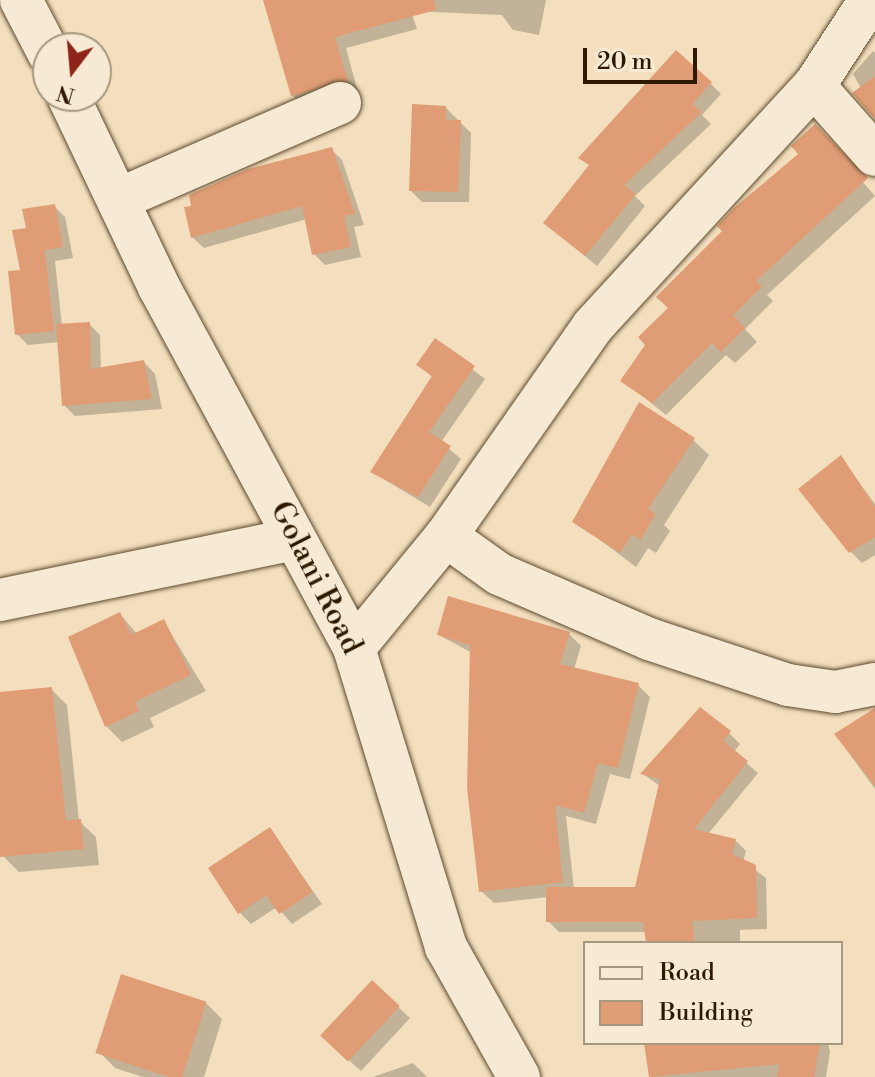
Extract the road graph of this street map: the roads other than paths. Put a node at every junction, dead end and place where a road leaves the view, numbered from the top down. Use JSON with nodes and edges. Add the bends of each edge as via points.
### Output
{"nodes":[{"id":1,"x":21,"y":0,"type":"edge"},
{"id":2,"x":870,"y":0,"type":"edge"},
{"id":3,"x":38,"y":32,"type":"edge"},
{"id":4,"x":814,"y":86,"type":"junction"},
{"id":5,"x":340,"y":103,"type":"dead end"},
{"id":6,"x":76,"y":112,"type":"edge"},
{"id":7,"x":875,"y":155,"type":"edge"},
{"id":8,"x":119,"y":199,"type":"junction"},
{"id":9,"x":446,"y":536,"type":"junction"},
{"id":10,"x":294,"y":539,"type":"junction"},
{"id":11,"x":0,"y":600,"type":"edge"},
{"id":12,"x":354,"y":648,"type":"junction"},
{"id":13,"x":875,"y":684,"type":"edge"},
{"id":14,"x":519,"y":1077,"type":"edge"}],
"edges":[{"from":1,"to":3,"type":"street"},
{"from":2,"to":4,"type":"street"},
{"from":4,"to":7,"type":"street"},
{"from":4,"to":9,"type":"street","via":[[593,326]]},
{"from":5,"to":8,"type":"street"},
{"from":6,"to":8,"type":"street","name":"Golani Road"},
{"from":8,"to":10,"type":"street","name":"Golani Road"},
{"from":9,"to":12,"type":"street"},
{"from":9,"to":13,"type":"street","via":[[499,574],[649,639],[788,685],[835,692]]},
{"from":10,"to":11,"type":"street"},
{"from":10,"to":12,"type":"street","name":"Golani Road"},
{"from":12,"to":14,"type":"street","name":"Golani Road","via":[[446,947]]}]}
